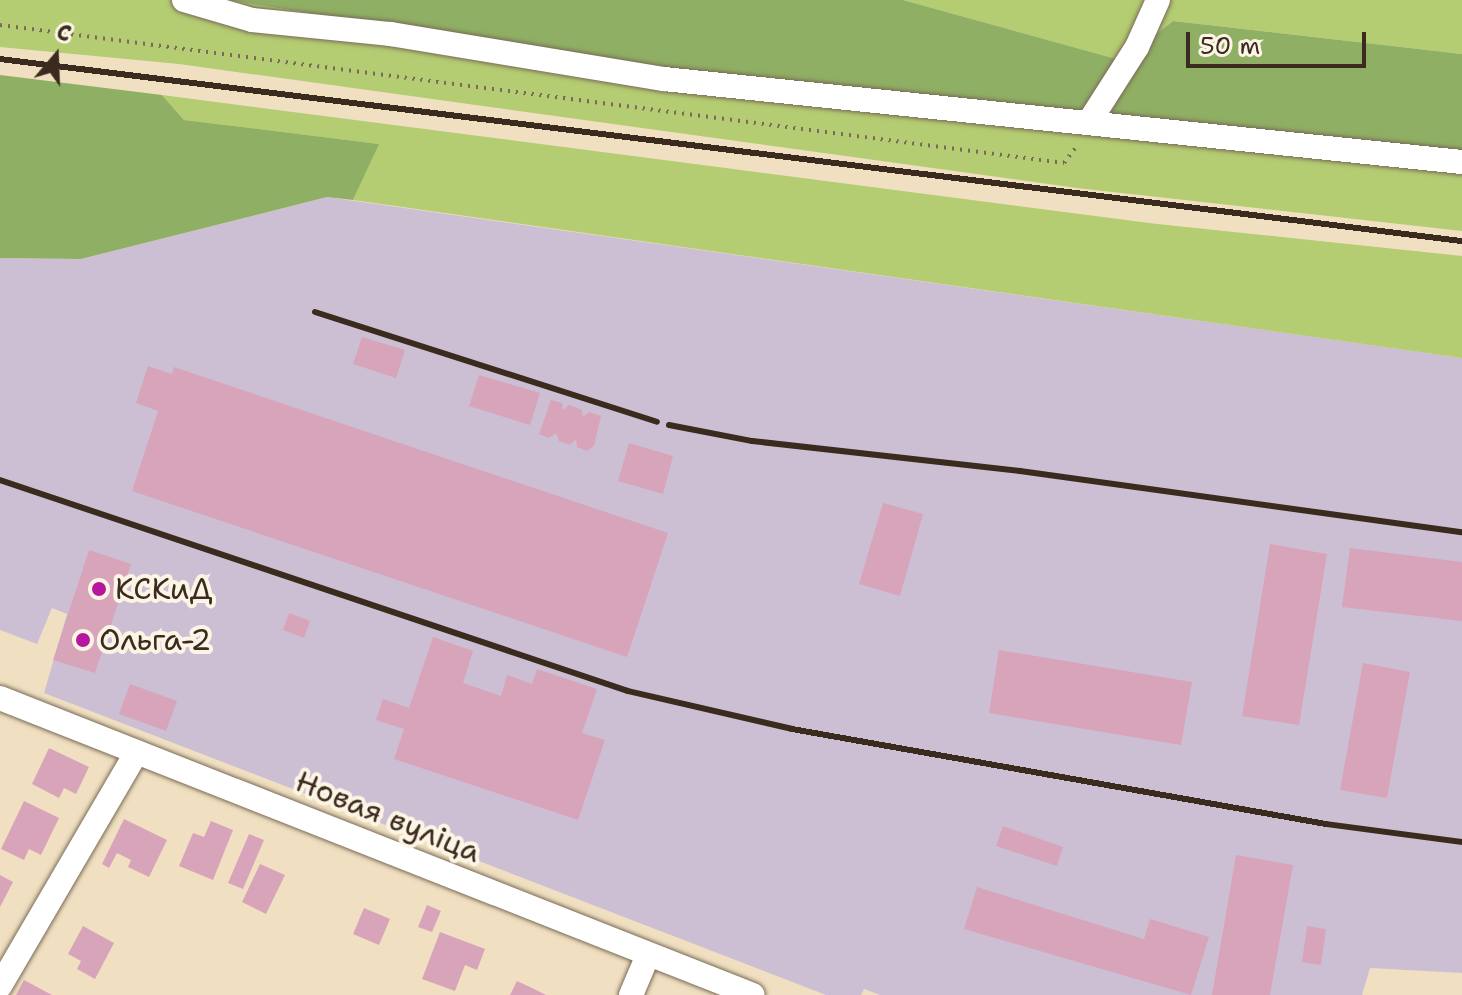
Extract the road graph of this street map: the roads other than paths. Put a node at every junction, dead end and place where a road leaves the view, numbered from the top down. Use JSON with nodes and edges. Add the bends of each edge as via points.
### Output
{"nodes":[{"id":1,"x":184,"y":0,"type":"edge"},
{"id":2,"x":1158,"y":0,"type":"edge"},
{"id":3,"x":1089,"y":122,"type":"junction"},
{"id":4,"x":1462,"y":162,"type":"edge"},
{"id":5,"x":0,"y":698,"type":"edge"},
{"id":6,"x":137,"y":752,"type":"junction"},
{"id":7,"x":648,"y":955,"type":"junction"},
{"id":8,"x":0,"y":986,"type":"edge"},
{"id":9,"x":631,"y":995,"type":"edge"},
{"id":10,"x":753,"y":995,"type":"edge"}],
"edges":[{"from":1,"to":3,"type":"street","via":[[252,20],[391,34],[664,79]]},
{"from":2,"to":3,"type":"street","via":[[1137,47]]},
{"from":3,"to":4,"type":"street"},
{"from":5,"to":6,"type":"street","name":"Новая вуліца"},
{"from":6,"to":7,"type":"street","name":"Новая вуліца"},
{"from":6,"to":8,"type":"street"},
{"from":7,"to":9,"type":"street"},
{"from":7,"to":10,"type":"street","name":"Новая вуліца"}]}
